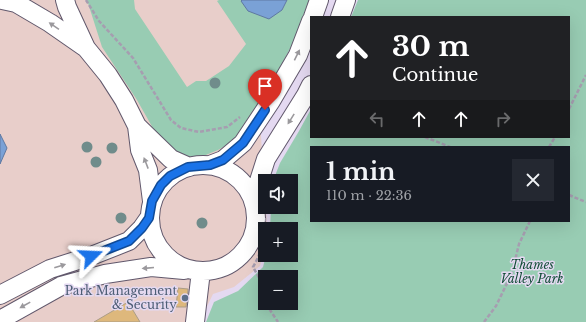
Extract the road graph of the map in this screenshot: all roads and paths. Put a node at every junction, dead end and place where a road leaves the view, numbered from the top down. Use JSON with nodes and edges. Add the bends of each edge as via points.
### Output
{"nodes":[{"id":1,"x":65,"y":0,"type":"edge"},
{"id":2,"x":86,"y":0,"type":"edge"},
{"id":3,"x":319,"y":0,"type":"edge"},
{"id":4,"x":346,"y":0,"type":"edge"},
{"id":5,"x":17,"y":1,"type":"edge"},
{"id":6,"x":313,"y":16,"type":"edge"},
{"id":7,"x":340,"y":16,"type":"edge"},
{"id":8,"x":310,"y":24,"type":"edge"},
{"id":9,"x":86,"y":48,"type":"junction"},
{"id":10,"x":586,"y":75,"type":"edge"},
{"id":11,"x":310,"y":88,"type":"edge"},
{"id":12,"x":570,"y":107,"type":"edge"},
{"id":13,"x":242,"y":116,"type":"dead end"},
{"id":14,"x":137,"y":126,"type":"junction"},
{"id":15,"x":428,"y":138,"type":"edge"},
{"id":16,"x":448,"y":146,"type":"edge"},
{"id":17,"x":210,"y":165,"type":"junction"},
{"id":18,"x":188,"y":167,"type":"junction"},
{"id":19,"x":261,"y":174,"type":"edge"},
{"id":20,"x":570,"y":195,"type":"edge"},
{"id":21,"x":586,"y":202,"type":"edge"},
{"id":22,"x":258,"y":203,"type":"edge"},
{"id":23,"x":151,"y":210,"type":"junction"},
{"id":24,"x":260,"y":214,"type":"edge"},
{"id":25,"x":262,"y":214,"type":"edge"},
{"id":26,"x":530,"y":222,"type":"edge"},
{"id":27,"x":194,"y":270,"type":"junction"},
{"id":28,"x":258,"y":276,"type":"edge"},
{"id":29,"x":0,"y":295,"type":"edge"},
{"id":30,"x":270,"y":310,"type":"edge"},
{"id":31,"x":0,"y":320,"type":"edge"},
{"id":32,"x":195,"y":322,"type":"edge"},
{"id":33,"x":278,"y":322,"type":"edge"},
{"id":34,"x":484,"y":322,"type":"edge"}],
"edges":[{"from":1,"to":9,"type":"street"},
{"from":2,"to":13,"type":"path","via":[[99,21],[133,58],[171,120],[181,128],[199,132],[227,126]]},
{"from":3,"to":6,"type":"street"},
{"from":4,"to":7,"type":"street"},
{"from":9,"to":5,"type":"street","one_way":true},
{"from":17,"to":8,"type":"street","one_way":true,"via":[[223,160],[243,143],[298,55]]},
{"from":9,"to":14,"type":"street","via":[[108,75]]},
{"from":10,"to":12,"type":"path"},
{"from":11,"to":19,"type":"street","one_way":true,"via":[[266,159]]},
{"from":14,"to":18,"type":"street","via":[[171,159]]},
{"from":23,"to":14,"type":"street","one_way":true,"via":[[148,170],[140,150]]},
{"from":15,"to":16,"type":"path"},
{"from":17,"to":18,"type":"street"},
{"from":17,"to":22,"type":"street","via":[[226,170],[247,186]]},
{"from":18,"to":23,"type":"street","via":[[170,176],[161,185]]},
{"from":20,"to":21,"type":"path"},
{"from":23,"to":27,"type":"street","via":[[152,235],[160,251],[170,261]]},
{"from":29,"to":23,"type":"street","one_way":true,"via":[[50,269],[129,241],[142,228]]},
{"from":24,"to":27,"type":"street","via":[[252,242],[239,258],[224,268],[210,272]]},
{"from":25,"to":28,"type":"path","via":[[264,243],[253,267]]},
{"from":26,"to":34,"type":"path","via":[[519,244],[512,273],[496,306]]},
{"from":27,"to":31,"type":"street","one_way":true,"via":[[151,267],[105,274],[61,286]]},
{"from":27,"to":32,"type":"street"},
{"from":30,"to":33,"type":"path"}]}
